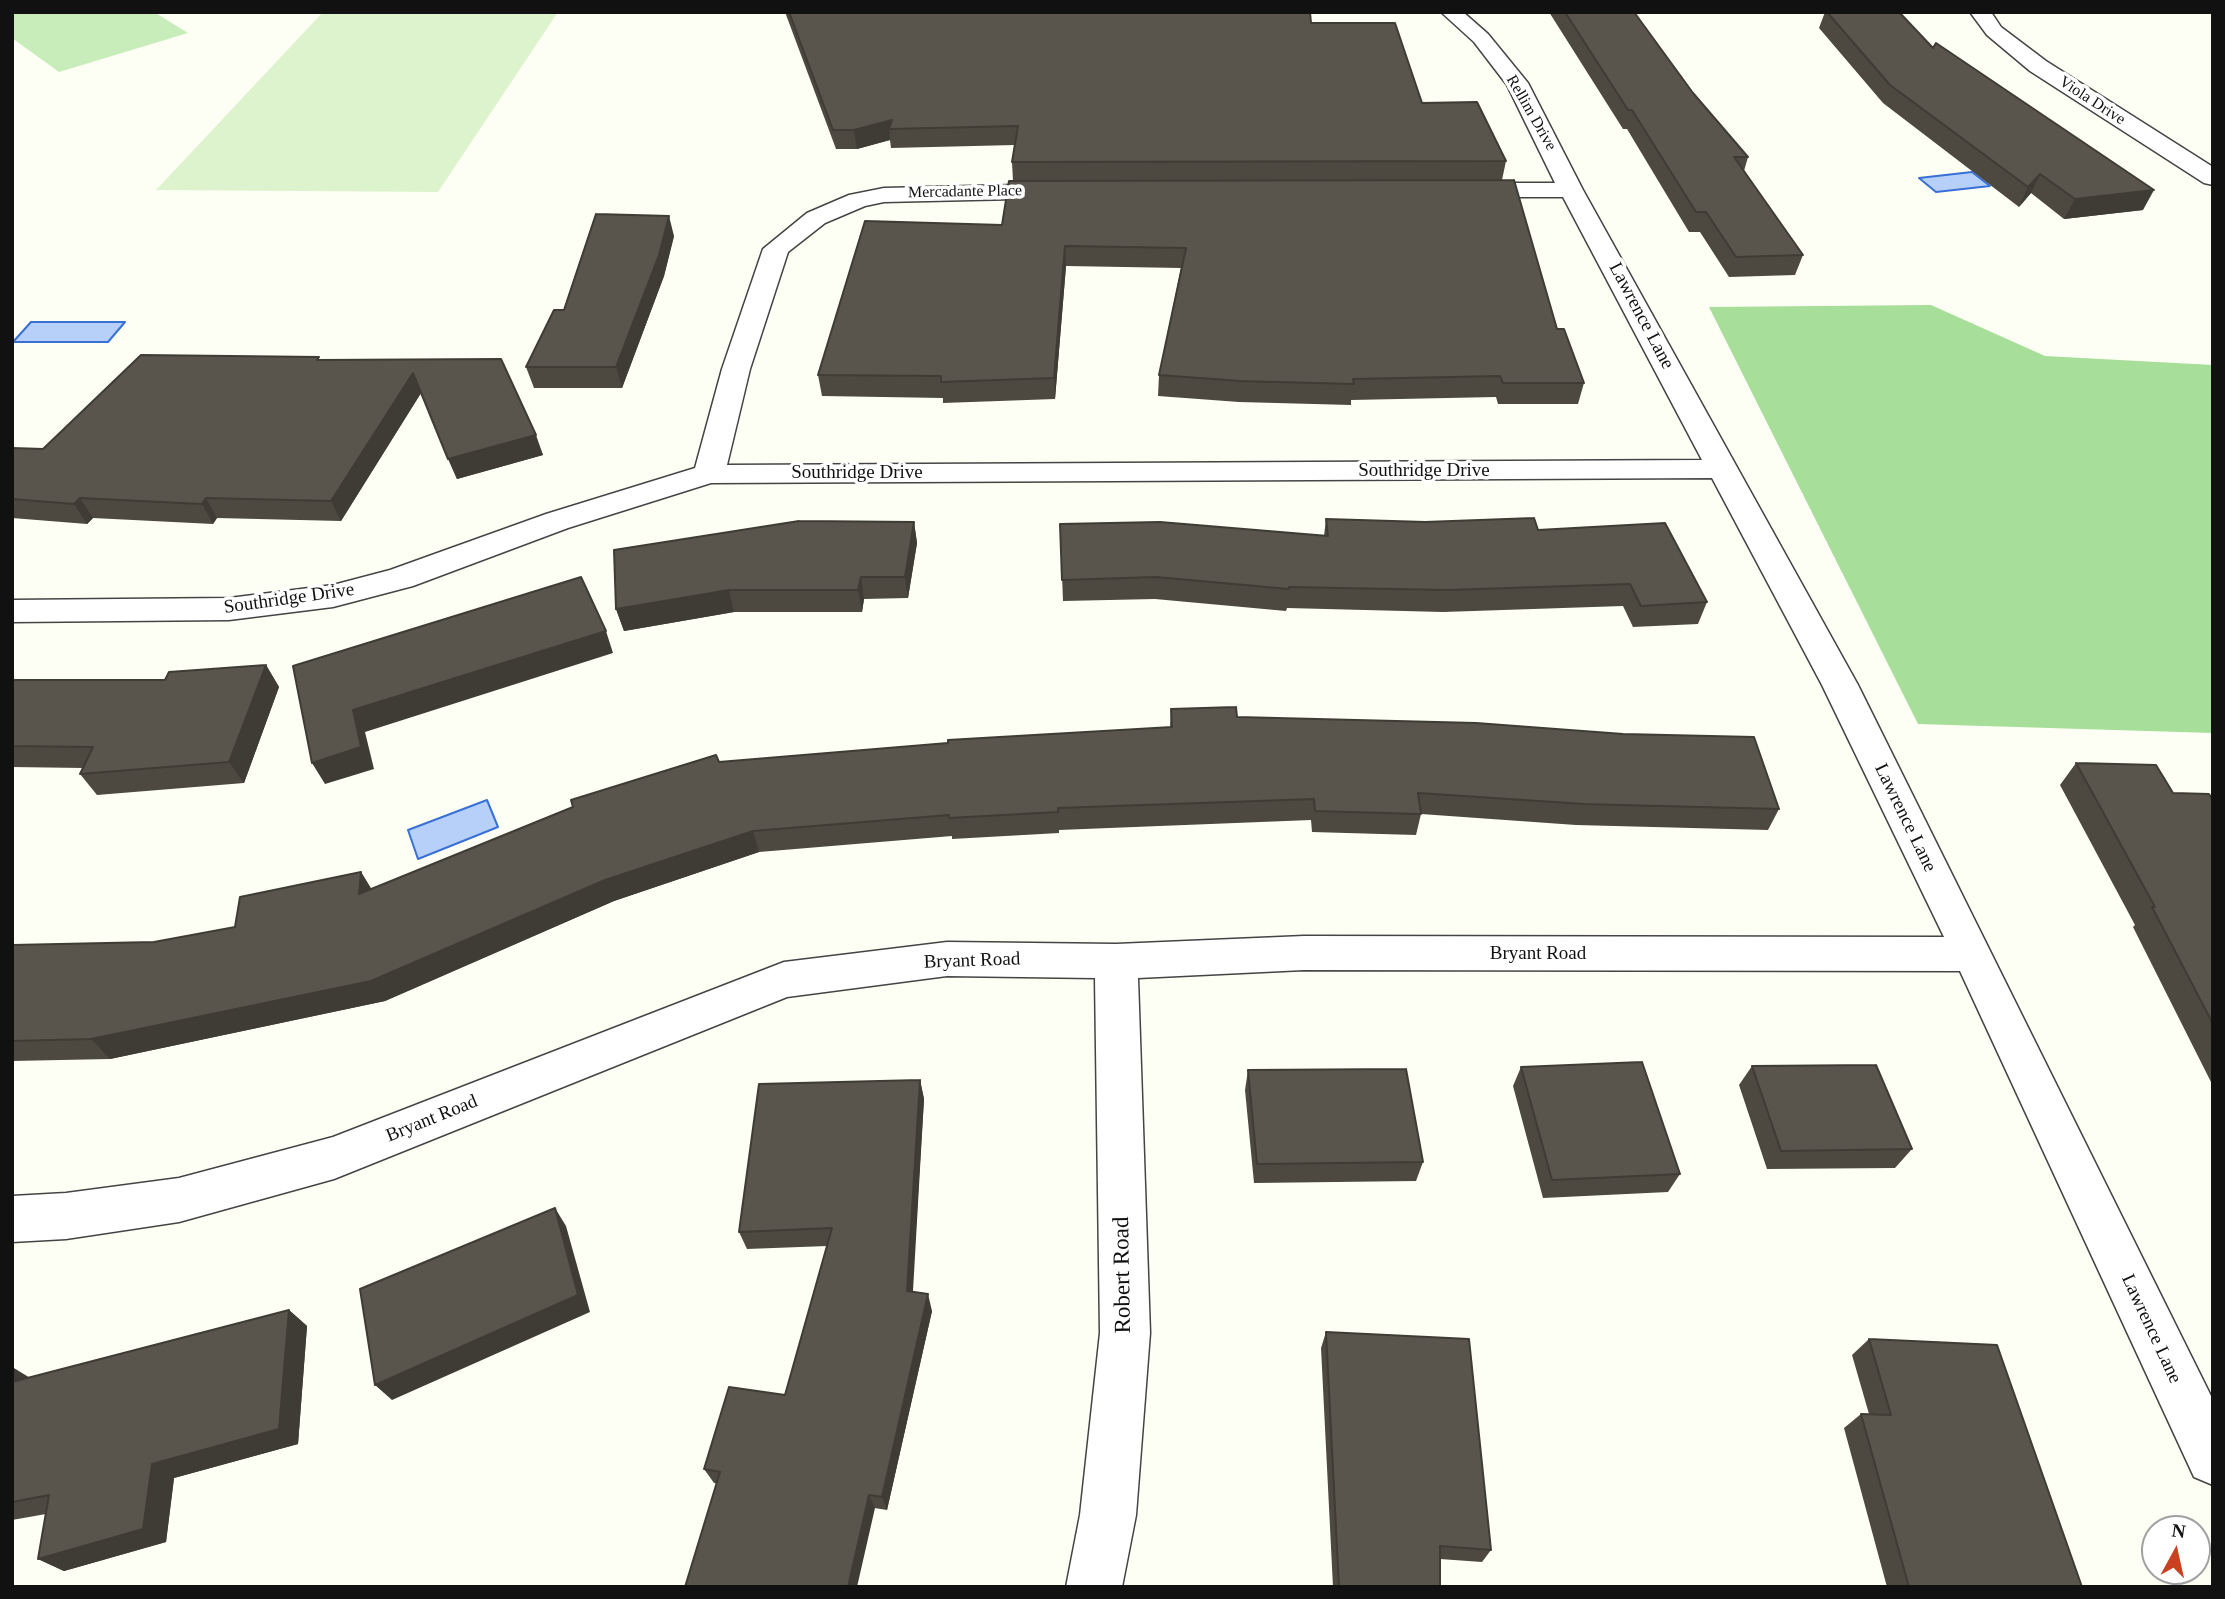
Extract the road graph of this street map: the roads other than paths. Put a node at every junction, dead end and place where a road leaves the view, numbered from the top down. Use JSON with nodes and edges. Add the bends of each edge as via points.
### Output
{"nodes":[{"id":1,"x":1451,"y":12,"type":"edge"},
{"id":2,"x":1980,"y":12,"type":"edge"},
{"id":3,"x":2213,"y":178,"type":"edge"},
{"id":4,"x":1572,"y":190,"type":"junction"},
{"id":5,"x":1089,"y":191,"type":"edge"},
{"id":6,"x":1447,"y":191,"type":"edge"},
{"id":7,"x":1723,"y":469,"type":"junction"},
{"id":8,"x":709,"y":474,"type":"junction"},
{"id":9,"x":12,"y":611,"type":"edge"},
{"id":10,"x":1973,"y":954,"type":"junction"},
{"id":11,"x":1116,"y":961,"type":"junction"},
{"id":12,"x":12,"y":1219,"type":"edge"},
{"id":13,"x":2213,"y":1458,"type":"edge"},
{"id":14,"x":1094,"y":1587,"type":"edge"}],
"edges":[{"from":1,"to":4,"type":"street","name":"Rellim Drive","via":[[1481,38],[1517,83]]},
{"from":2,"to":3,"type":"street","name":"Viola Drive","via":[[1994,31],[2038,66]]},
{"from":4,"to":6,"type":"street"},
{"from":4,"to":7,"type":"street","name":"Lawrence Lane"},
{"from":5,"to":8,"type":"street","name":"Mercadante Place","via":[[884,195],[858,200],[816,218],[776,249],[736,369]]},
{"from":7,"to":8,"type":"street","name":"Southridge Drive"},
{"from":7,"to":10,"type":"street","name":"Lawrence Lane","via":[[1840,685]]},
{"from":8,"to":9,"type":"street","name":"Southridge Drive","via":[[557,521],[401,578],[333,596],[229,609]]},
{"from":10,"to":11,"type":"street","name":"Bryant Road","via":[[1304,953]]},
{"from":10,"to":13,"type":"street","name":"Lawrence Lane"},
{"from":11,"to":12,"type":"street","name":"Bryant Road","via":[[947,959],[784,980],[334,1158],[179,1200]]},
{"from":11,"to":14,"type":"street","name":"Robert Road","via":[[1125,1334],[1108,1515]]}]}
